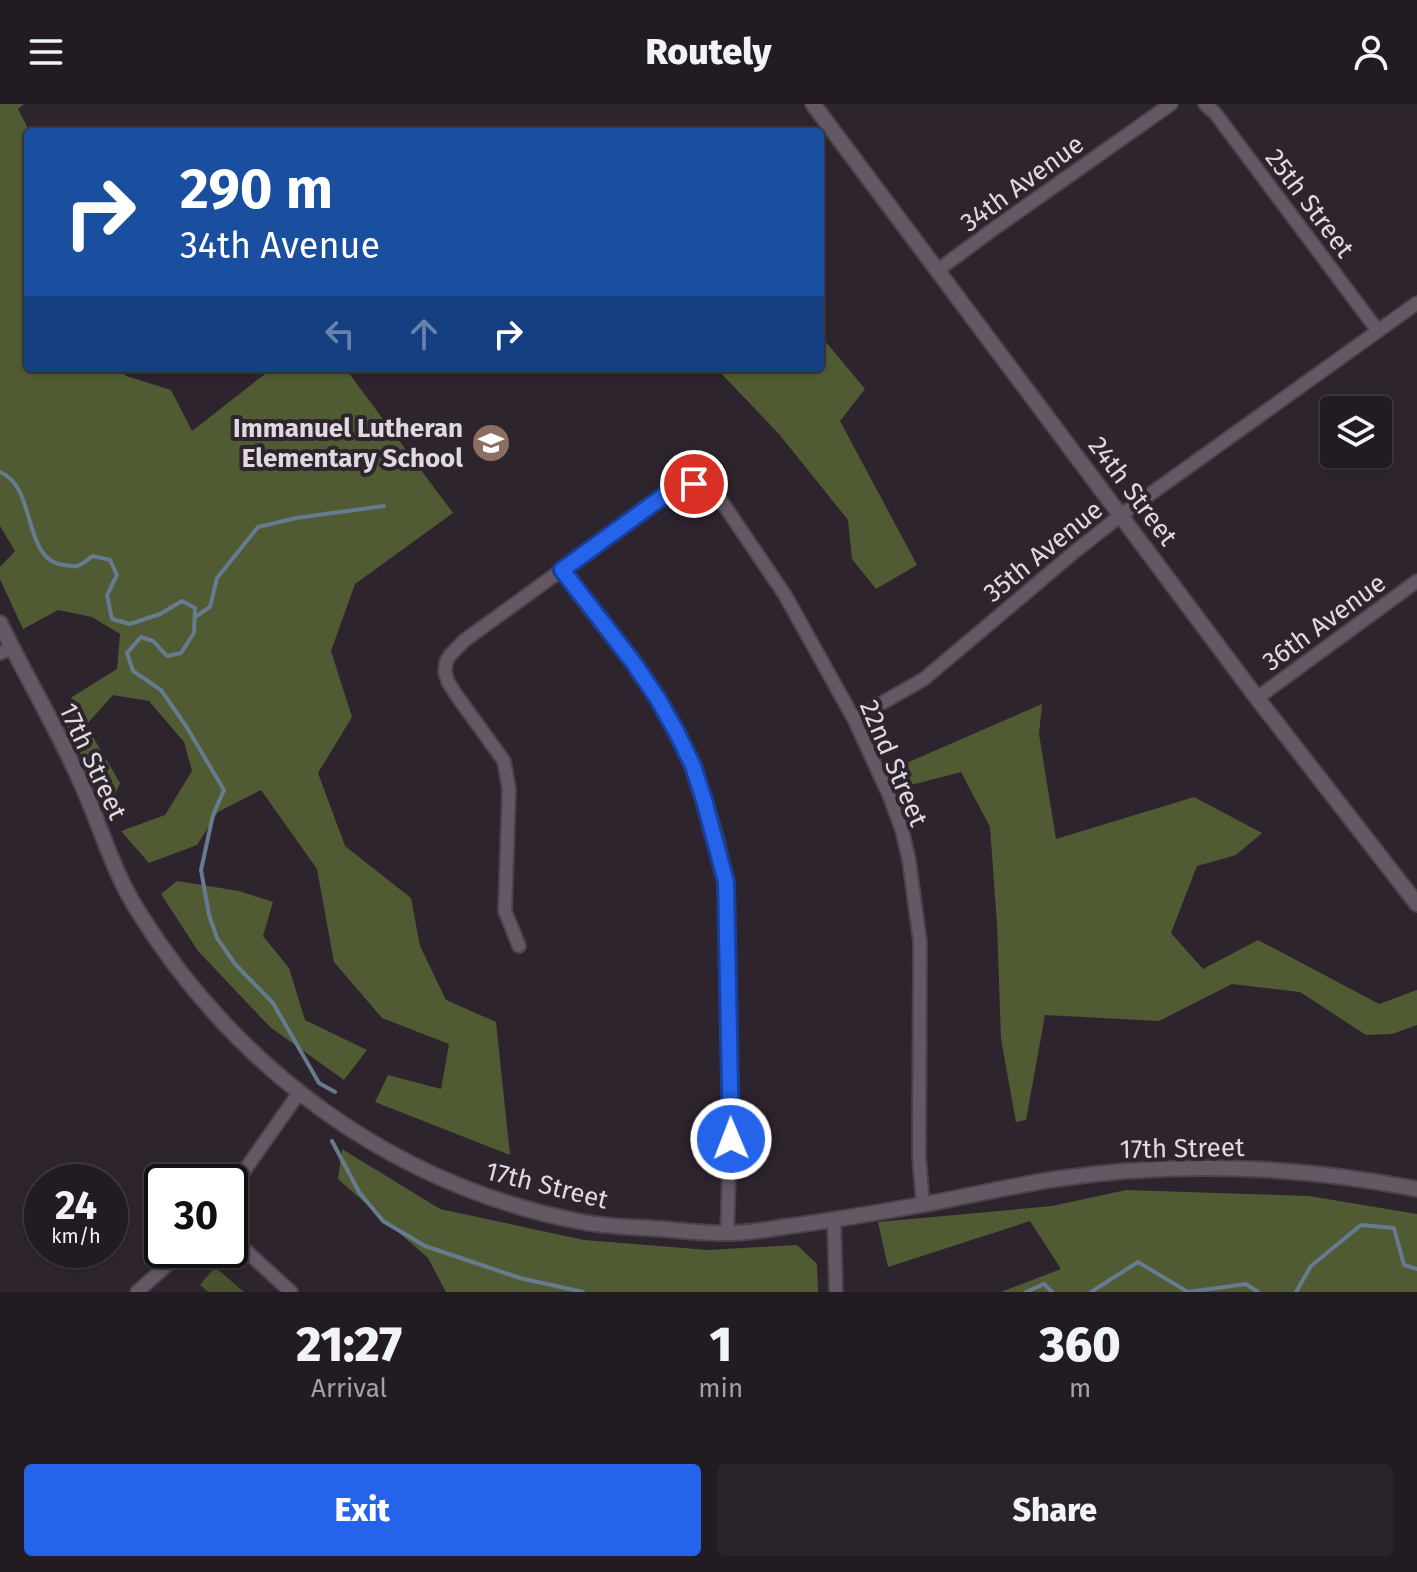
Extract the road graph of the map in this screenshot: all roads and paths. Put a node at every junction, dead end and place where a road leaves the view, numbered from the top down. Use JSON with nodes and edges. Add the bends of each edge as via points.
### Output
{"nodes":[{"id":1,"x":813,"y":104,"type":"edge"},
{"id":2,"x":1171,"y":104,"type":"edge"},
{"id":3,"x":1205,"y":104,"type":"edge"},
{"id":4,"x":938,"y":270,"type":"junction"},
{"id":5,"x":1417,"y":303,"type":"edge"},
{"id":6,"x":1378,"y":331,"type":"junction"},
{"id":7,"x":1121,"y":515,"type":"junction"},
{"id":8,"x":562,"y":570,"type":"junction"},
{"id":9,"x":1417,"y":581,"type":"edge"},
{"id":10,"x":0,"y":623,"type":"edge"},
{"id":11,"x":6,"y":650,"type":"edge"},
{"id":12,"x":1257,"y":698,"type":"junction"},
{"id":13,"x":854,"y":719,"type":"junction"},
{"id":14,"x":1417,"y":904,"type":"edge"},
{"id":15,"x":519,"y":946,"type":"dead end"},
{"id":16,"x":299,"y":1093,"type":"junction"},
{"id":17,"x":248,"y":1165,"type":"edge"},
{"id":18,"x":1417,"y":1189,"type":"edge"},
{"id":19,"x":923,"y":1205,"type":"junction"},
{"id":20,"x":834,"y":1219,"type":"junction"},
{"id":21,"x":727,"y":1234,"type":"junction"},
{"id":22,"x":248,"y":1253,"type":"edge"},
{"id":23,"x":164,"y":1268,"type":"edge"},
{"id":24,"x":137,"y":1292,"type":"edge"},
{"id":25,"x":291,"y":1292,"type":"edge"},
{"id":26,"x":836,"y":1292,"type":"edge"}],
"edges":[{"from":1,"to":4,"type":"street","name":"24th Street"},
{"from":2,"to":4,"type":"street","name":"34th Avenue"},
{"from":3,"to":6,"type":"street","name":"25th Street"},
{"from":4,"to":7,"type":"street","name":"24th Street"},
{"from":5,"to":6,"type":"street","name":"35th Avenue"},
{"from":6,"to":7,"type":"street","name":"35th Avenue"},
{"from":7,"to":12,"type":"street","name":"24th Street"},
{"from":7,"to":13,"type":"street","name":"35th Avenue","via":[[924,679]]},
{"from":8,"to":13,"type":"street","name":"22nd Street","via":[[676,487],[702,485],[722,502],[765,564]]},
{"from":8,"to":15,"type":"street","via":[[465,640],[446,662],[448,682],[504,761],[509,789],[505,911]]},
{"from":8,"to":21,"type":"street","via":[[658,699],[693,766],[716,839],[726,882],[728,927]]},
{"from":9,"to":12,"type":"street","name":"36th Avenue"},
{"from":10,"to":11,"type":"street","name":"17th Street"},
{"from":11,"to":16,"type":"street","name":"17th Street","via":[[82,785],[135,908],[197,994]]},
{"from":12,"to":14,"type":"street","name":"24th Street"},
{"from":13,"to":19,"type":"street","name":"22nd Street","via":[[902,830],[916,902]]},
{"from":16,"to":17,"type":"street"},
{"from":16,"to":21,"type":"street","name":"17th Street","via":[[360,1136],[471,1192],[579,1222]]},
{"from":18,"to":19,"type":"street","name":"17th Street","via":[[1301,1173],[1158,1169],[1058,1179]]},
{"from":19,"to":20,"type":"street","name":"17th Street"},
{"from":20,"to":21,"type":"street","name":"17th Street"},
{"from":20,"to":26,"type":"street"},
{"from":22,"to":25,"type":"street"},
{"from":23,"to":24,"type":"street"}]}
